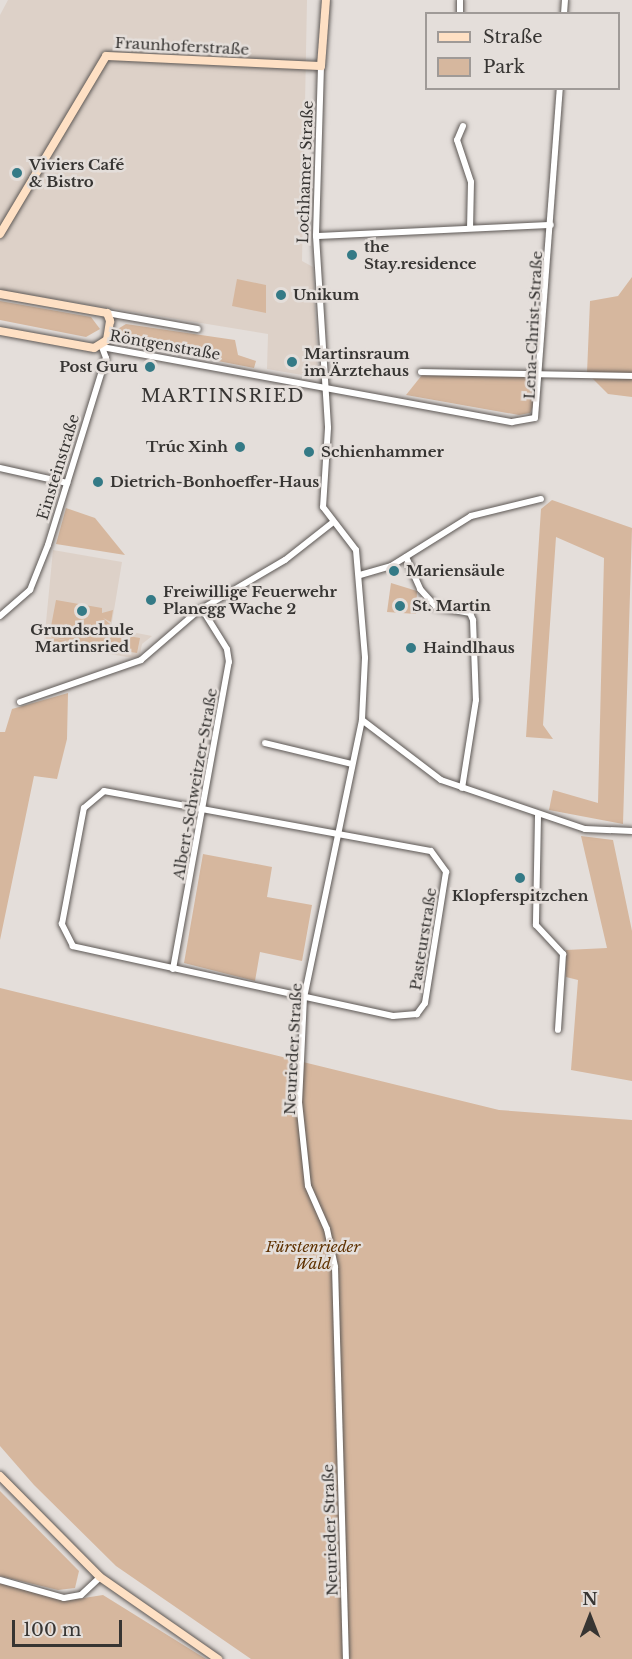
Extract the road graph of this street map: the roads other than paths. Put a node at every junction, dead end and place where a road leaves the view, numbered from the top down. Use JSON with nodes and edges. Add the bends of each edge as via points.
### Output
{"nodes":[{"id":1,"x":326,"y":0,"type":"edge"},
{"id":2,"x":321,"y":66,"type":"junction"},
{"id":3,"x":560,"y":90,"type":"edge"},
{"id":4,"x":463,"y":126,"type":"dead end"},
{"id":5,"x":550,"y":225,"type":"junction"},
{"id":6,"x":470,"y":228,"type":"junction"},
{"id":7,"x":0,"y":234,"type":"edge"},
{"id":8,"x":316,"y":236,"type":"junction"},
{"id":9,"x":0,"y":294,"type":"edge"},
{"id":10,"x":106,"y":313,"type":"junction"},
{"id":11,"x":198,"y":329,"type":"dead end"},
{"id":12,"x":0,"y":331,"type":"edge"},
{"id":13,"x":102,"y":346,"type":"junction"},
{"id":14,"x":421,"y":372,"type":"dead end"},
{"id":15,"x":542,"y":374,"type":"junction"},
{"id":16,"x":632,"y":376,"type":"edge"},
{"id":17,"x":325,"y":388,"type":"junction"},
{"id":18,"x":0,"y":468,"type":"edge"},
{"id":19,"x":67,"y":483,"type":"junction"},
{"id":20,"x":541,"y":499,"type":"dead end"},
{"id":21,"x":332,"y":523,"type":"junction"},
{"id":22,"x":406,"y":557,"type":"junction"},
{"id":23,"x":360,"y":575,"type":"junction"},
{"id":24,"x":202,"y":609,"type":"junction"},
{"id":25,"x":0,"y":616,"type":"edge"},
{"id":26,"x":20,"y":702,"type":"dead end"},
{"id":27,"x":362,"y":720,"type":"junction"},
{"id":28,"x":265,"y":743,"type":"dead end"},
{"id":29,"x":352,"y":764,"type":"junction"},
{"id":30,"x":462,"y":788,"type":"junction"},
{"id":31,"x":202,"y":808,"type":"junction"},
{"id":32,"x":538,"y":816,"type":"junction"},
{"id":33,"x":632,"y":831,"type":"edge"},
{"id":34,"x":337,"y":834,"type":"junction"},
{"id":35,"x":173,"y":969,"type":"junction"},
{"id":36,"x":304,"y":997,"type":"junction"},
{"id":37,"x":558,"y":1030,"type":"dead end"},
{"id":38,"x":0,"y":1476,"type":"edge"},
{"id":39,"x":100,"y":1577,"type":"junction"},
{"id":40,"x":0,"y":1580,"type":"edge"},
{"id":41,"x":218,"y":1659,"type":"edge"},
{"id":42,"x":346,"y":1659,"type":"edge"}],
"edges":[{"from":1,"to":2,"type":"street","name":"Lochhamer Straße"},
{"from":2,"to":7,"type":"street","name":"Fraunhoferstraße","via":[[106,56]]},
{"from":2,"to":8,"type":"street","name":"Lochhamer Straße"},
{"from":3,"to":5,"type":"street","name":"Lena-Christ-Straße"},
{"from":4,"to":6,"type":"street","via":[[457,140],[471,182]]},
{"from":5,"to":6,"type":"street"},
{"from":5,"to":15,"type":"street","name":"Lena-Christ-Straße"},
{"from":6,"to":8,"type":"street"},
{"from":8,"to":17,"type":"street","name":"Lochhamer Straße"},
{"from":9,"to":10,"type":"street"},
{"from":10,"to":11,"type":"street"},
{"from":10,"to":13,"type":"street","name":"Einsteinstraße","via":[[110,330]]},
{"from":12,"to":13,"type":"street","name":"Röntgenstraße"},
{"from":13,"to":17,"type":"street","name":"Röntgenstraße"},
{"from":13,"to":19,"type":"street","name":"Einsteinstraße","via":[[106,358]]},
{"from":14,"to":15,"type":"street"},
{"from":15,"to":16,"type":"street"},
{"from":15,"to":17,"type":"street","name":"Lena-Christ-Straße","via":[[539,412],[528,423]]},
{"from":17,"to":21,"type":"street","name":"Lochhamer Straße","via":[[328,448],[323,507]]},
{"from":18,"to":19,"type":"street"},
{"from":19,"to":25,"type":"street","name":"Einsteinstraße","via":[[30,590]]},
{"from":20,"to":22,"type":"street","via":[[450,525]]},
{"from":21,"to":23,"type":"street","name":"Neurieder Straße","via":[[351,539]]},
{"from":21,"to":24,"type":"street","via":[[285,560]]},
{"from":22,"to":23,"type":"street"},
{"from":22,"to":30,"type":"street","via":[[420,589],[443,612],[470,613],[473,620],[476,700]]},
{"from":23,"to":27,"type":"street","name":"Neurieder Straße","via":[[365,651]]},
{"from":24,"to":26,"type":"street","via":[[141,660]]},
{"from":24,"to":31,"type":"street","name":"Albert-Schweitzer-Straße","via":[[227,649],[229,662]]},
{"from":27,"to":29,"type":"street","name":"Neurieder Straße"},
{"from":27,"to":30,"type":"street","via":[[422,769]]},
{"from":28,"to":29,"type":"street"},
{"from":29,"to":34,"type":"street","name":"Neurieder Straße"},
{"from":30,"to":32,"type":"street"},
{"from":31,"to":34,"type":"street","name":"Pasteurstraße"},
{"from":31,"to":35,"type":"street","name":"Albert-Schweitzer-Straße"},
{"from":31,"to":35,"type":"street","name":"Pasteurstraße","via":[[104,791],[89,799],[62,924],[68,942],[83,950]]},
{"from":32,"to":33,"type":"street","via":[[585,829]]},
{"from":32,"to":37,"type":"street","via":[[536,925],[563,954]]},
{"from":34,"to":36,"type":"street","name":"Neurieder Straße"},
{"from":34,"to":36,"type":"street","name":"Pasteurstraße","via":[[431,851],[441,860],[446,872],[425,1003],[407,1017]]},
{"from":35,"to":36,"type":"street","name":"Pasteurstraße"},
{"from":36,"to":42,"type":"street","name":"Neurieder Straße","via":[[299,1102],[304,1162],[335,1267]]},
{"from":38,"to":39,"type":"street"},
{"from":39,"to":40,"type":"street","via":[[81,1595],[64,1598]]},
{"from":39,"to":41,"type":"street"}]}
